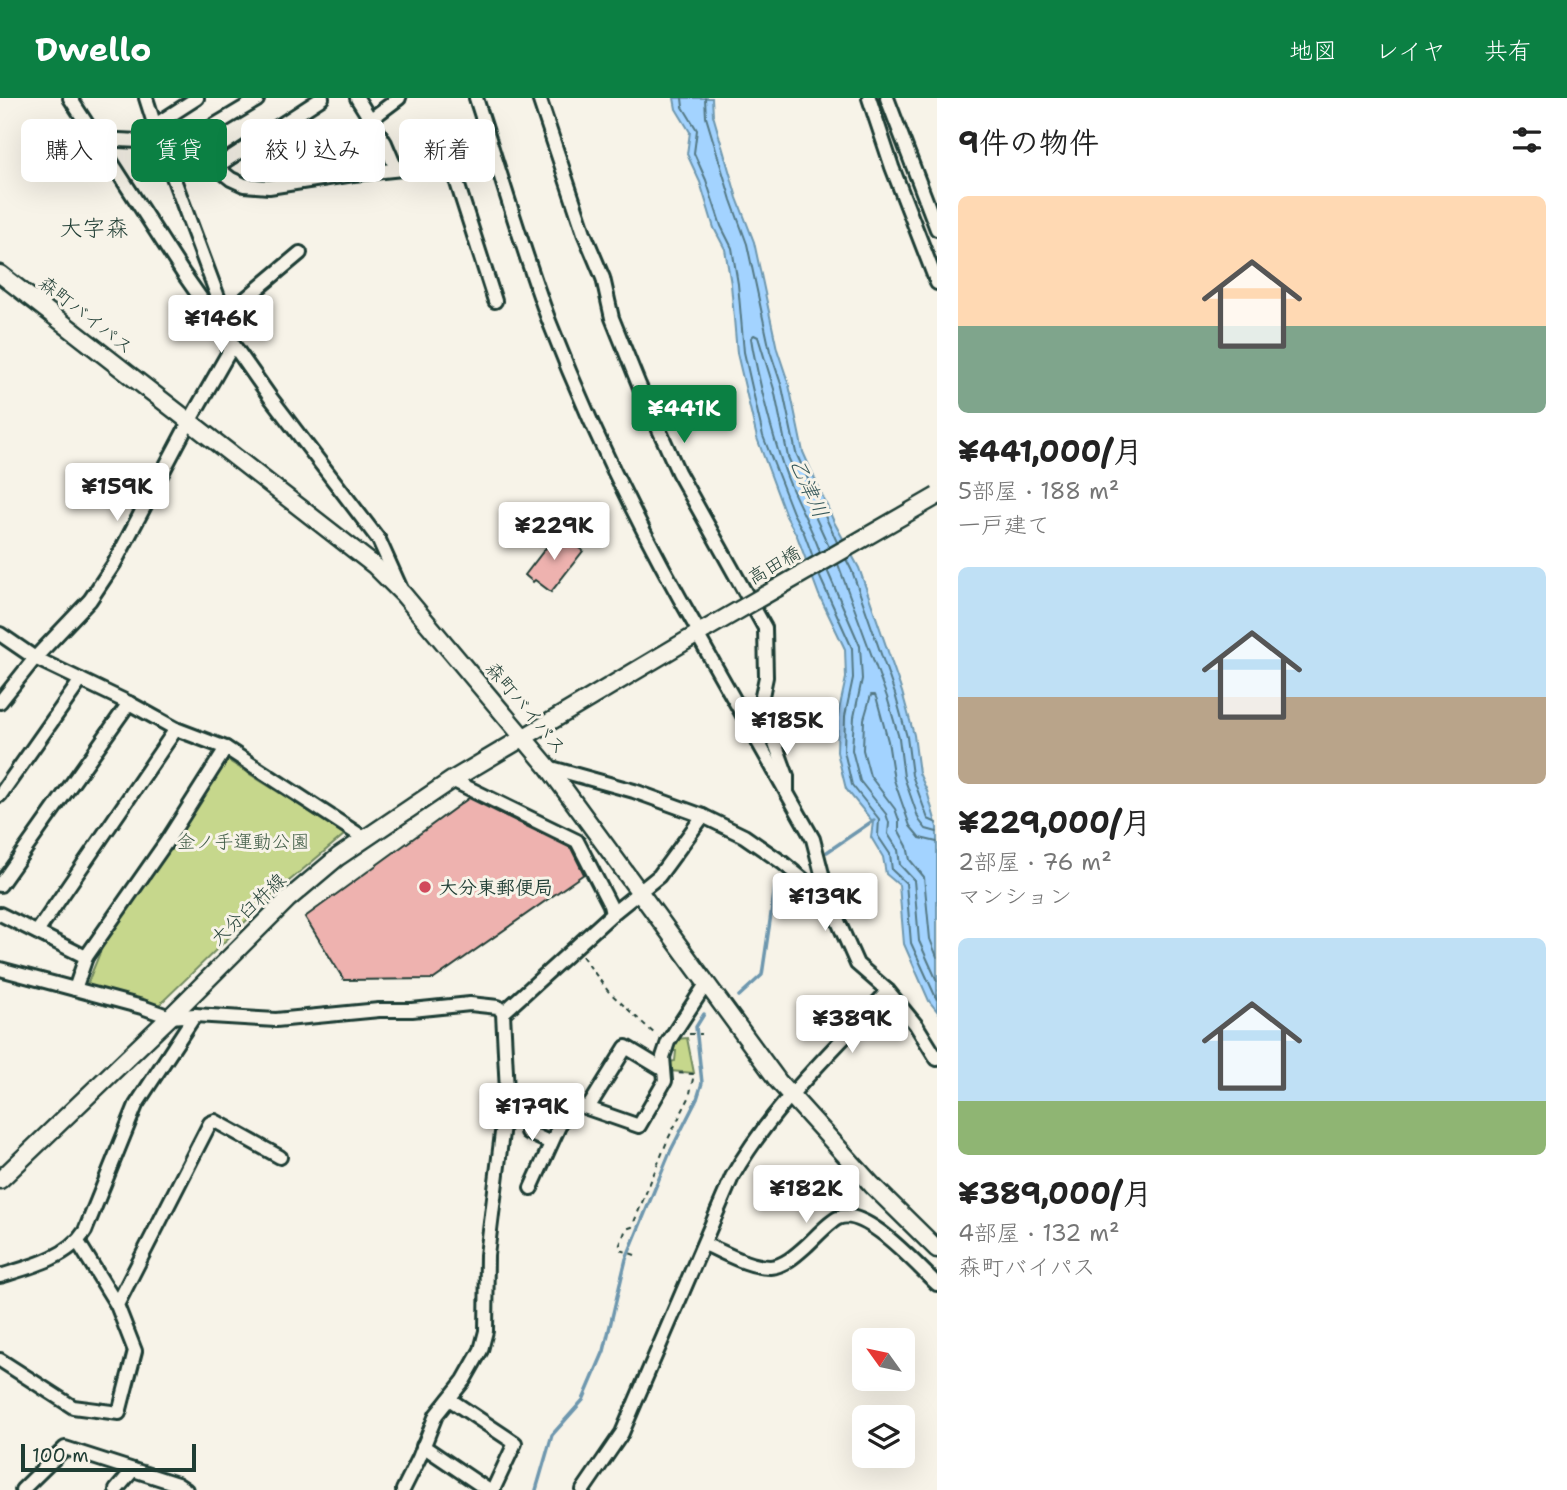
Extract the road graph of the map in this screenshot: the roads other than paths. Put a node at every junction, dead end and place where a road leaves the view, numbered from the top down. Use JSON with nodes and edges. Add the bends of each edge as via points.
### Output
{"nodes":[{"id":1,"x":70,"y":98,"type":"edge"},
{"id":2,"x":146,"y":98,"type":"edge"},
{"id":3,"x":197,"y":98,"type":"edge"},
{"id":4,"x":357,"y":98,"type":"edge"},
{"id":5,"x":399,"y":98,"type":"edge"},
{"id":6,"x":476,"y":98,"type":"edge"},
{"id":7,"x":539,"y":98,"type":"edge"},
{"id":8,"x":869,"y":98,"type":"edge"},
{"id":9,"x":887,"y":98,"type":"edge"},
{"id":10,"x":257,"y":100,"type":"dead end"},
{"id":11,"x":315,"y":100,"type":"edge"},
{"id":12,"x":84,"y":119,"type":"edge"},
{"id":13,"x":153,"y":119,"type":"edge"},
{"id":14,"x":164,"y":119,"type":"edge"},
{"id":15,"x":227,"y":119,"type":"edge"},
{"id":16,"x":369,"y":119,"type":"edge"},
{"id":17,"x":371,"y":119,"type":"edge"},
{"id":18,"x":385,"y":143,"type":"edge"},
{"id":19,"x":227,"y":160,"type":"edge"},
{"id":20,"x":396,"y":169,"type":"junction"},
{"id":21,"x":117,"y":170,"type":"edge"},
{"id":22,"x":227,"y":176,"type":"edge"},
{"id":23,"x":174,"y":182,"type":"edge"},
{"id":24,"x":937,"y":229,"type":"edge"},
{"id":25,"x":300,"y":253,"type":"dead end"},
{"id":26,"x":0,"y":274,"type":"edge"},
{"id":27,"x":937,"y":283,"type":"edge"},
{"id":28,"x":495,"y":301,"type":"dead end"},
{"id":29,"x":223,"y":323,"type":"junction"},
{"id":30,"x":233,"y":345,"type":"junction"},
{"id":31,"x":189,"y":422,"type":"junction"},
{"id":32,"x":937,"y":496,"type":"edge"},
{"id":33,"x":403,"y":594,"type":"junction"},
{"id":34,"x":701,"y":632,"type":"junction"},
{"id":35,"x":0,"y":634,"type":"edge"},
{"id":36,"x":35,"y":658,"type":"junction"},
{"id":37,"x":81,"y":680,"type":"junction"},
{"id":38,"x":0,"y":702,"type":"edge"},
{"id":39,"x":129,"y":703,"type":"junction"},
{"id":40,"x":176,"y":729,"type":"junction"},
{"id":41,"x":523,"y":737,"type":"junction"},
{"id":42,"x":226,"y":748,"type":"junction"},
{"id":43,"x":548,"y":766,"type":"junction"},
{"id":44,"x":452,"y":780,"type":"junction"},
{"id":45,"x":787,"y":791,"type":"junction"},
{"id":46,"x":0,"y":795,"type":"edge"},
{"id":47,"x":703,"y":816,"type":"junction"},
{"id":48,"x":364,"y":838,"type":"junction"},
{"id":49,"x":0,"y":885,"type":"edge"},
{"id":50,"x":639,"y":893,"type":"junction"},
{"id":51,"x":829,"y":901,"type":"junction"},
{"id":52,"x":0,"y":914,"type":"edge"},
{"id":53,"x":612,"y":914,"type":"junction"},
{"id":54,"x":37,"y":932,"type":"junction"},
{"id":55,"x":86,"y":957,"type":"junction"},
{"id":56,"x":0,"y":969,"type":"edge"},
{"id":57,"x":706,"y":984,"type":"junction"},
{"id":58,"x":75,"y":989,"type":"junction"},
{"id":59,"x":888,"y":991,"type":"junction"},
{"id":60,"x":503,"y":1013,"type":"junction"},
{"id":61,"x":195,"y":1015,"type":"junction"},
{"id":62,"x":170,"y":1017,"type":"junction"},
{"id":63,"x":937,"y":1059,"type":"edge"},
{"id":64,"x":664,"y":1070,"type":"junction"},
{"id":65,"x":791,"y":1096,"type":"junction"},
{"id":66,"x":588,"y":1108,"type":"junction"},
{"id":67,"x":527,"y":1132,"type":"dead end"},
{"id":68,"x":551,"y":1143,"type":"junction"},
{"id":69,"x":280,"y":1157,"type":"dead end"},
{"id":70,"x":0,"y":1180,"type":"edge"},
{"id":71,"x":531,"y":1188,"type":"dead end"},
{"id":72,"x":78,"y":1242,"type":"junction"},
{"id":73,"x":705,"y":1244,"type":"junction"},
{"id":74,"x":937,"y":1249,"type":"edge"},
{"id":75,"x":0,"y":1276,"type":"edge"},
{"id":76,"x":937,"y":1284,"type":"edge"},
{"id":77,"x":117,"y":1305,"type":"junction"},
{"id":78,"x":0,"y":1360,"type":"edge"},
{"id":79,"x":449,"y":1399,"type":"junction"},
{"id":80,"x":423,"y":1446,"type":"junction"},
{"id":81,"x":133,"y":1470,"type":"junction"},
{"id":82,"x":22,"y":1490,"type":"edge"},
{"id":83,"x":116,"y":1490,"type":"edge"},
{"id":84,"x":187,"y":1490,"type":"edge"},
{"id":85,"x":402,"y":1490,"type":"edge"},
{"id":86,"x":490,"y":1490,"type":"edge"},
{"id":87,"x":583,"y":1490,"type":"edge"}],
"edges":[{"from":1,"to":12,"type":"street"},
{"from":2,"to":13,"type":"street"},
{"from":3,"to":14,"type":"street"},
{"from":4,"to":16,"type":"street"},
{"from":5,"to":17,"type":"street"},
{"from":6,"to":34,"type":"street","via":[[549,319],[593,429],[633,513]]},
{"from":7,"to":45,"type":"street","via":[[639,385],[678,472],[765,628],[762,696],[787,776]]},
{"from":8,"to":27,"type":"street"},
{"from":9,"to":24,"type":"street"},
{"from":10,"to":15,"type":"street"},
{"from":11,"to":19,"type":"street"},
{"from":18,"to":20,"type":"street"},
{"from":20,"to":22,"type":"street","via":[[269,187],[244,185]]},
{"from":20,"to":28,"type":"street","via":[[451,164]]},
{"from":21,"to":29,"type":"street","via":[[183,273]]},
{"from":23,"to":29,"type":"street"},
{"from":25,"to":29,"type":"street"},
{"from":26,"to":31,"type":"main road","name":"森町バイパス"},
{"from":29,"to":30,"type":"street"},
{"from":30,"to":31,"type":"street"},
{"from":30,"to":33,"type":"street","via":[[379,540]]},
{"from":31,"to":33,"type":"main road","name":"森町バイパス","via":[[374,566]]},
{"from":31,"to":36,"type":"street","via":[[114,564],[90,600]]},
{"from":32,"to":34,"type":"main road","name":"高田橋","bridge":true},
{"from":33,"to":41,"type":"main road","name":"森町バイパス"},
{"from":34,"to":41,"type":"main road","name":"大分臼杵線"},
{"from":34,"to":45,"type":"street"},
{"from":35,"to":36,"type":"street"},
{"from":36,"to":37,"type":"street"},
{"from":36,"to":38,"type":"street"},
{"from":37,"to":39,"type":"street"},
{"from":37,"to":46,"type":"street"},
{"from":39,"to":40,"type":"street"},
{"from":39,"to":49,"type":"street"},
{"from":40,"to":42,"type":"street"},
{"from":40,"to":54,"type":"street"},
{"from":41,"to":43,"type":"main road","name":"森町バイパス"},
{"from":41,"to":44,"type":"main road","name":"大分臼杵線"},
{"from":42,"to":48,"type":"street"},
{"from":42,"to":55,"type":"street"},
{"from":43,"to":47,"type":"street"},
{"from":43,"to":50,"type":"main road","name":"森町バイパス"},
{"from":44,"to":48,"type":"main road","name":"大分臼杵線"},
{"from":44,"to":53,"type":"street","via":[[577,841]]},
{"from":45,"to":51,"type":"street","via":[[813,839]]},
{"from":47,"to":50,"type":"street","via":[[659,876]]},
{"from":47,"to":51,"type":"street","via":[[744,836]]},
{"from":48,"to":62,"type":"main road","name":"大分臼杵線","via":[[287,900]]},
{"from":50,"to":53,"type":"street"},
{"from":50,"to":57,"type":"main road","name":"森町バイパス"},
{"from":51,"to":59,"type":"street","via":[[857,964]]},
{"from":52,"to":54,"type":"street"},
{"from":53,"to":60,"type":"street"},
{"from":54,"to":55,"type":"street"},
{"from":55,"to":58,"type":"street"},
{"from":56,"to":58,"type":"street"},
{"from":57,"to":64,"type":"street","via":[[668,1042]]},
{"from":57,"to":65,"type":"main road","name":"森町バイパス"},
{"from":58,"to":62,"type":"street"},
{"from":59,"to":63,"type":"street"},
{"from":59,"to":65,"type":"street"},
{"from":60,"to":61,"type":"street","via":[[499,1007],[470,1004],[276,1020]]},
{"from":60,"to":79,"type":"street","via":[[507,1092],[487,1255],[486,1331],[481,1350]]},
{"from":61,"to":62,"type":"street"},
{"from":61,"to":72,"type":"street","via":[[136,1105]]},
{"from":62,"to":70,"type":"main road","name":"大分臼杵線"},
{"from":64,"to":66,"type":"street","via":[[626,1047]]},
{"from":64,"to":66,"type":"street","via":[[665,1082],[639,1126]]},
{"from":65,"to":73,"type":"street","via":[[747,1149]]},
{"from":65,"to":74,"type":"main road","name":"森町バイパス"},
{"from":66,"to":68,"type":"street","via":[[570,1102]]},
{"from":67,"to":68,"type":"street"},
{"from":68,"to":71,"type":"street"},
{"from":69,"to":77,"type":"street","via":[[215,1121],[210,1123]]},
{"from":72,"to":75,"type":"street","via":[[41,1263]]},
{"from":72,"to":77,"type":"street"},
{"from":73,"to":76,"type":"street","via":[[758,1266],[773,1267],[796,1255],[839,1218],[861,1219]]},
{"from":73,"to":87,"type":"street","via":[[622,1433]]},
{"from":77,"to":78,"type":"street","via":[[135,1351],[118,1413],[73,1407]]},
{"from":79,"to":80,"type":"street","via":[[436,1415]]},
{"from":79,"to":86,"type":"street","via":[[515,1443]]},
{"from":80,"to":85,"type":"street"},
{"from":80,"to":86,"type":"street"},
{"from":81,"to":82,"type":"street","via":[[65,1448]]},
{"from":81,"to":83,"type":"street"},
{"from":81,"to":84,"type":"street"}]}
